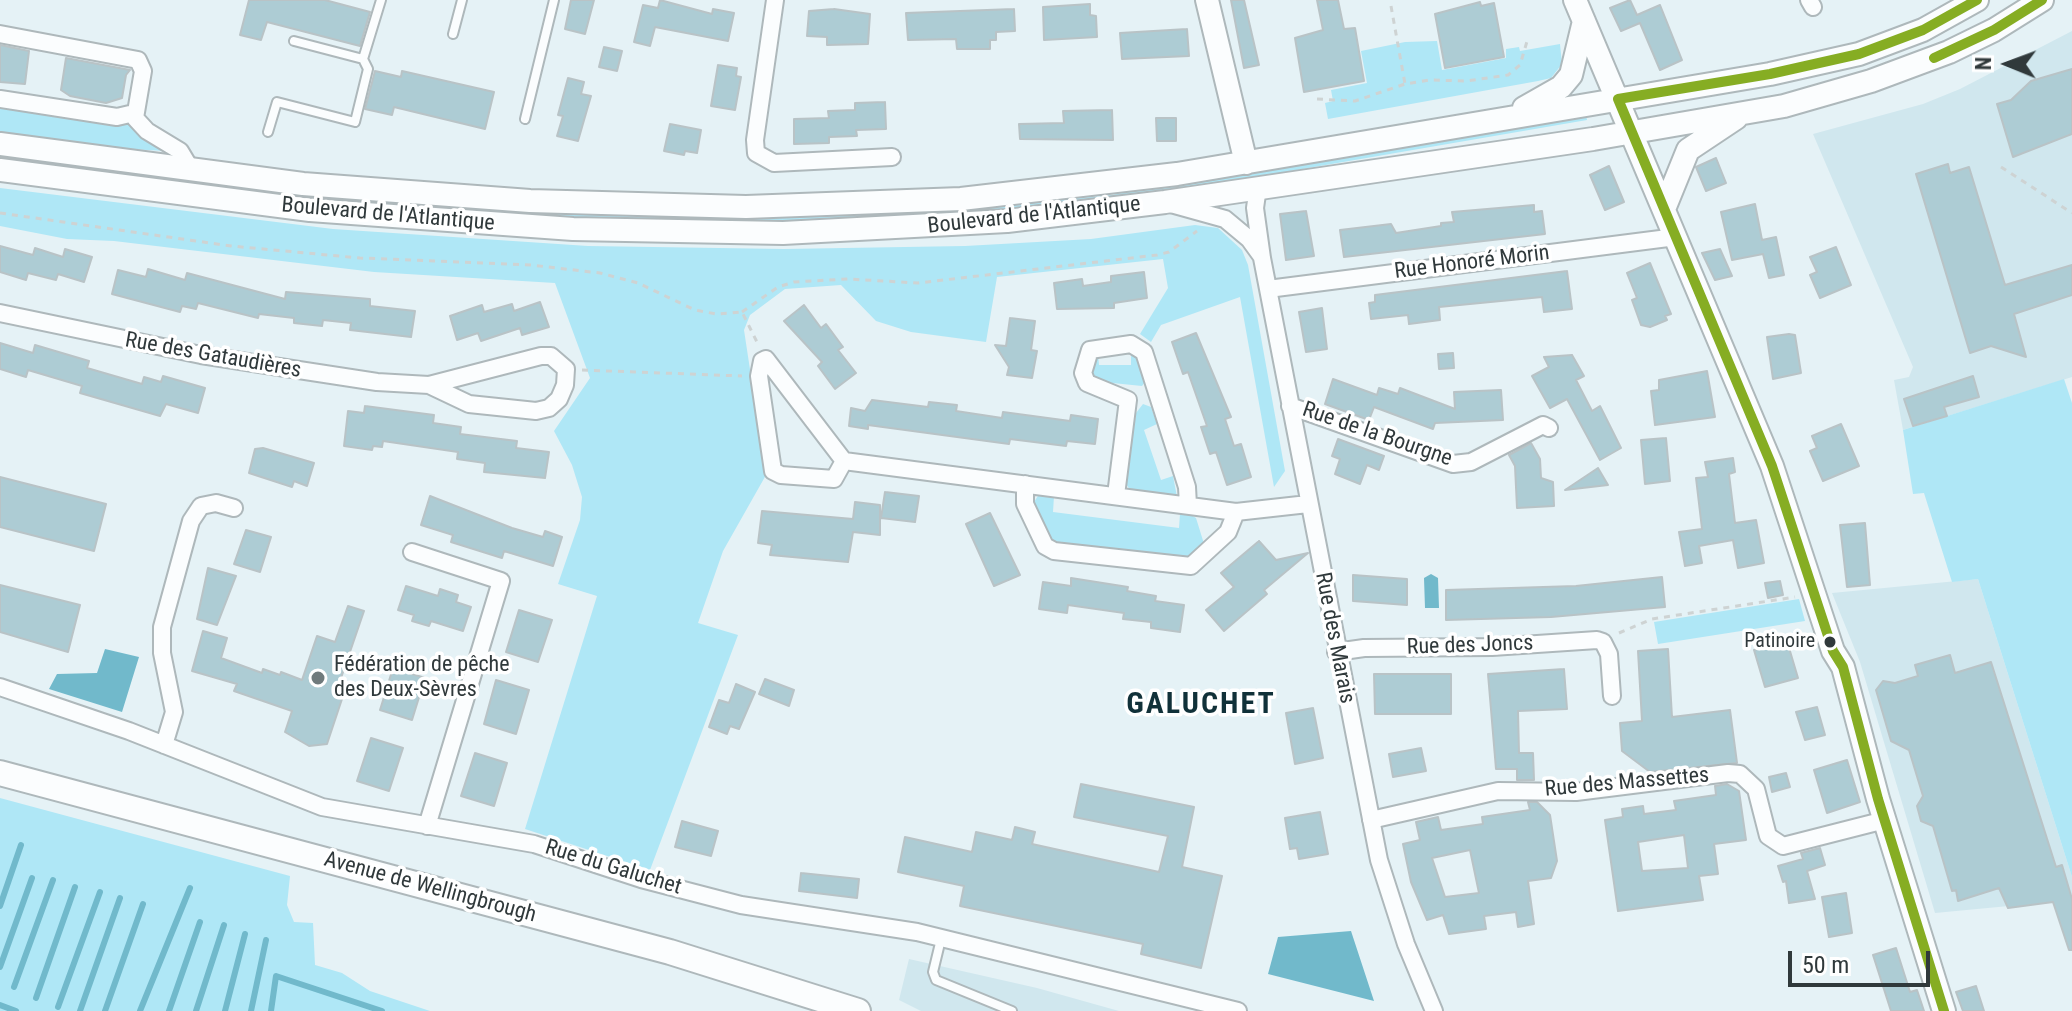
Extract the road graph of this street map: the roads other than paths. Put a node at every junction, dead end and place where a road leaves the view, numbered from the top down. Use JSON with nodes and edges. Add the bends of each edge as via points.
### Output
{"nodes":[{"id":1,"x":381,"y":0,"type":"edge"},
{"id":2,"x":462,"y":0,"type":"edge"},
{"id":3,"x":554,"y":0,"type":"edge"},
{"id":4,"x":775,"y":0,"type":"edge"},
{"id":5,"x":1207,"y":0,"type":"edge"},
{"id":6,"x":1977,"y":0,"type":"edge"},
{"id":7,"x":2042,"y":0,"type":"edge"},
{"id":8,"x":1580,"y":10,"type":"edge"},
{"id":9,"x":0,"y":34,"type":"edge"},
{"id":10,"x":453,"y":34,"type":"dead end"},
{"id":11,"x":294,"y":41,"type":"dead end"},
{"id":12,"x":363,"y":59,"type":"junction"},
{"id":13,"x":0,"y":99,"type":"edge"},
{"id":14,"x":1618,"y":99,"type":"junction"},
{"id":15,"x":134,"y":113,"type":"junction"},
{"id":16,"x":1740,"y":115,"type":"junction"},
{"id":17,"x":1505,"y":117,"type":"junction"},
{"id":18,"x":525,"y":119,"type":"dead end"},
{"id":19,"x":268,"y":132,"type":"dead end"},
{"id":20,"x":1632,"y":132,"type":"junction"},
{"id":21,"x":0,"y":144,"type":"edge"},
{"id":22,"x":892,"y":157,"type":"dead end"},
{"id":23,"x":1246,"y":163,"type":"junction"},
{"id":24,"x":0,"y":170,"type":"edge"},
{"id":25,"x":192,"y":171,"type":"junction"},
{"id":26,"x":1258,"y":187,"type":"junction"},
{"id":27,"x":1165,"y":202,"type":"junction"},
{"id":28,"x":1664,"y":209,"type":"junction"},
{"id":29,"x":1676,"y":237,"type":"junction"},
{"id":30,"x":1262,"y":258,"type":"junction"},
{"id":31,"x":1268,"y":289,"type":"junction"},
{"id":32,"x":0,"y":313,"type":"edge"},
{"id":33,"x":429,"y":385,"type":"junction"},
{"id":34,"x":1155,"y":390,"type":"junction"},
{"id":35,"x":1128,"y":400,"type":"junction"},
{"id":36,"x":1290,"y":406,"type":"junction"},
{"id":37,"x":1549,"y":428,"type":"dead end"},
{"id":38,"x":844,"y":461,"type":"junction"},
{"id":39,"x":1025,"y":484,"type":"junction"},
{"id":40,"x":1116,"y":495,"type":"junction"},
{"id":41,"x":1308,"y":504,"type":"junction"},
{"id":42,"x":1188,"y":505,"type":"junction"},
{"id":43,"x":234,"y":508,"type":"dead end"},
{"id":44,"x":1236,"y":512,"type":"junction"},
{"id":45,"x":412,"y":552,"type":"dead end"},
{"id":46,"x":1336,"y":652,"type":"junction"},
{"id":47,"x":0,"y":687,"type":"edge"},
{"id":48,"x":1612,"y":696,"type":"dead end"},
{"id":49,"x":164,"y":745,"type":"junction"},
{"id":50,"x":0,"y":773,"type":"edge"},
{"id":51,"x":1882,"y":809,"type":"junction"},
{"id":52,"x":1371,"y":820,"type":"junction"},
{"id":53,"x":427,"y":826,"type":"junction"},
{"id":54,"x":941,"y":939,"type":"junction"},
{"id":55,"x":858,"y":1011,"type":"edge"},
{"id":56,"x":1012,"y":1011,"type":"edge"},
{"id":57,"x":1238,"y":1011,"type":"edge"},
{"id":58,"x":1434,"y":1011,"type":"edge"},
{"id":59,"x":1944,"y":1011,"type":"edge"}],
"edges":[{"from":1,"to":12,"type":"lane"},
{"from":2,"to":10,"type":"lane"},
{"from":3,"to":18,"type":"lane"},
{"from":4,"to":22,"type":"street","via":[[756,153],[774,163]]},
{"from":5,"to":23,"type":"main road"},
{"from":6,"to":14,"type":"main road","name":"Boulevard de l'Atlantique","via":[[1923,30],[1859,54]]},
{"from":7,"to":16,"type":"main road","name":"Boulevard de l'Atlantique","via":[[1994,30],[1922,63]]},
{"from":8,"to":14,"type":"main road"},
{"from":8,"to":17,"type":"main road","via":[[1576,65],[1567,81]]},
{"from":9,"to":15,"type":"street","via":[[138,60],[143,71]]},
{"from":11,"to":12,"type":"lane"},
{"from":12,"to":19,"type":"lane","via":[[368,69],[355,122],[277,102]]},
{"from":13,"to":15,"type":"street","via":[[117,117]]},
{"from":14,"to":17,"type":"main road","name":"Boulevard de l'Atlantique"},
{"from":14,"to":20,"type":"main road"},
{"from":15,"to":25,"type":"street","via":[[147,131],[180,151]]},
{"from":16,"to":20,"type":"main road","name":"Boulevard de l'Atlantique"},
{"from":16,"to":28,"type":"main road","via":[[1688,150]]},
{"from":17,"to":23,"type":"main road","name":"Boulevard de l'Atlantique"},
{"from":20,"to":26,"type":"main road","name":"Boulevard de l'Atlantique"},
{"from":20,"to":28,"type":"main road"},
{"from":21,"to":25,"type":"main road","name":"Boulevard de l'Atlantique"},
{"from":23,"to":25,"type":"main road","name":"Boulevard de l'Atlantique","via":[[994,196],[759,207],[485,198]]},
{"from":24,"to":27,"type":"main road","name":"Boulevard de l'Atlantique","via":[[310,210],[654,232],[927,227]]},
{"from":26,"to":27,"type":"main road","name":"Boulevard de l'Atlantique"},
{"from":26,"to":30,"type":"street","name":"Rue des Marais","via":[[1255,208]]},
{"from":27,"to":30,"type":"street","via":[[1225,219]]},
{"from":28,"to":29,"type":"main road"},
{"from":29,"to":31,"type":"street","name":"Rue Honoré Morin"},
{"from":29,"to":51,"type":"main road","via":[[1772,466],[1833,651],[1843,667]]},
{"from":30,"to":31,"type":"street","name":"Rue des Marais"},
{"from":31,"to":36,"type":"street","name":"Rue des Marais"},
{"from":32,"to":33,"type":"street","name":"Rue des Gataudières","via":[[272,367]]},
{"from":33,"to":33,"type":"street","name":"Rue des Gataudières","via":[[541,356],[551,356],[566,369],[559,399],[536,411],[469,404]]},
{"from":34,"to":35,"type":"street"},
{"from":34,"to":35,"type":"street","via":[[1144,352],[1136,345],[1090,350],[1084,380]]},
{"from":34,"to":42,"type":"street","via":[[1187,487]]},
{"from":35,"to":40,"type":"street"},
{"from":36,"to":37,"type":"street","name":"Rue de la Bourgne","via":[[1453,464],[1471,462],[1543,425]]},
{"from":36,"to":41,"type":"street","name":"Rue des Marais"},
{"from":38,"to":38,"type":"street","via":[[834,479],[773,471],[759,376],[766,359]]},
{"from":38,"to":39,"type":"street"},
{"from":39,"to":40,"type":"street"},
{"from":39,"to":44,"type":"street","via":[[1025,504],[1045,546],[1054,551],[1191,566],[1228,532]]},
{"from":40,"to":42,"type":"street"},
{"from":41,"to":44,"type":"street"},
{"from":41,"to":46,"type":"street","name":"Rue des Marais"},
{"from":42,"to":44,"type":"street"},
{"from":43,"to":49,"type":"street","via":[[201,506],[191,521],[162,627],[174,712]]},
{"from":45,"to":53,"type":"street","via":[[501,581]]},
{"from":46,"to":48,"type":"street","name":"Rue des Joncs","via":[[1603,642]]},
{"from":46,"to":52,"type":"street","name":"Rue des Marais"},
{"from":47,"to":49,"type":"street","name":"Rue du Galuchet"},
{"from":49,"to":53,"type":"street","name":"Rue du Galuchet","via":[[322,807]]},
{"from":50,"to":55,"type":"main road","name":"Avenue de Wellingbrough","via":[[670,952]]},
{"from":51,"to":52,"type":"street","name":"Rue des Massettes","via":[[1783,846],[1768,836],[1756,789],[1740,774],[1728,773],[1576,792],[1498,791]]},
{"from":51,"to":59,"type":"main road"},
{"from":52,"to":58,"type":"street","name":"Rue des Marais","via":[[1388,894]]},
{"from":53,"to":54,"type":"street","name":"Rue du Galuchet","via":[[534,844],[741,905]]},
{"from":54,"to":56,"type":"lane","via":[[936,980]]},
{"from":54,"to":57,"type":"street","name":"Rue du Galuchet"}]}
